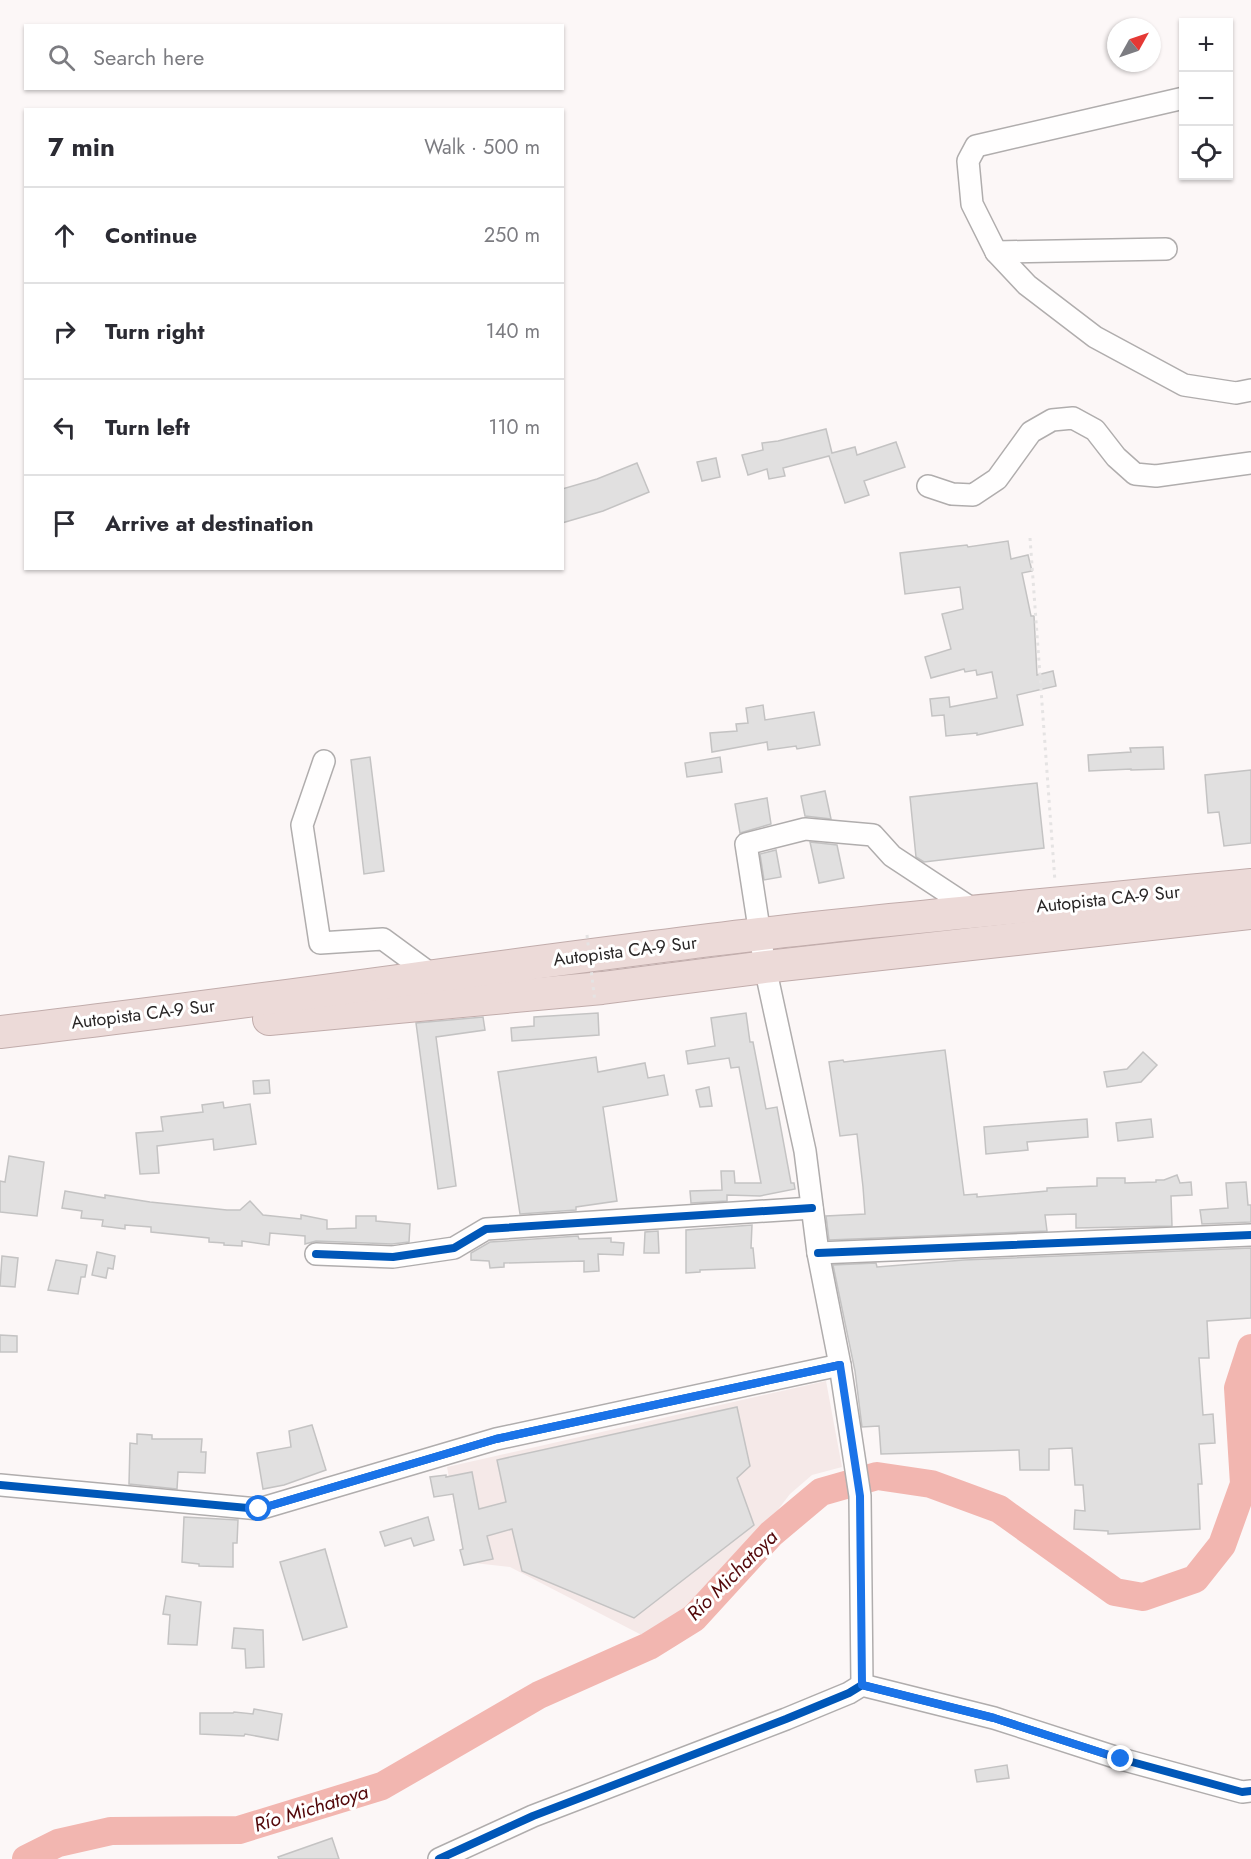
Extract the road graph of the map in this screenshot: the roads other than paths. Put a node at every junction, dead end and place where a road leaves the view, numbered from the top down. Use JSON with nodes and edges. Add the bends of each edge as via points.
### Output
{"nodes":[{"id":1,"x":1179,"y":99,"type":"edge"},
{"id":2,"x":1166,"y":249,"type":"dead end"},
{"id":3,"x":996,"y":252,"type":"junction"},
{"id":4,"x":1251,"y":390,"type":"edge"},
{"id":5,"x":1251,"y":463,"type":"edge"},
{"id":6,"x":928,"y":486,"type":"dead end"},
{"id":7,"x":324,"y":760,"type":"dead end"},
{"id":8,"x":1251,"y":885,"type":"edge"},
{"id":9,"x":977,"y":912,"type":"junction"},
{"id":10,"x":1251,"y":913,"type":"edge"},
{"id":11,"x":761,"y":934,"type":"junction"},
{"id":12,"x":765,"y":967,"type":"junction"},
{"id":13,"x":432,"y":975,"type":"junction"},
{"id":14,"x":0,"y":1032,"type":"edge"},
{"id":15,"x":0,"y":1050,"type":"edge"},
{"id":16,"x":812,"y":1208,"type":"junction"},
{"id":17,"x":1251,"y":1234,"type":"edge"},
{"id":18,"x":818,"y":1253,"type":"junction"},
{"id":19,"x":316,"y":1254,"type":"dead end"},
{"id":20,"x":840,"y":1365,"type":"junction"},
{"id":21,"x":0,"y":1485,"type":"edge"},
{"id":22,"x":862,"y":1685,"type":"junction"},
{"id":23,"x":1251,"y":1791,"type":"edge"},
{"id":24,"x":439,"y":1859,"type":"edge"}],
"edges":[{"from":1,"to":3,"type":"street","via":[[976,146],[968,161],[972,204]]},
{"from":2,"to":3,"type":"street"},
{"from":3,"to":4,"type":"street","via":[[1027,285],[1095,337],[1184,385],[1236,393]]},
{"from":5,"to":6,"type":"street","via":[[1156,477],[1135,474],[1095,430],[1073,418],[1052,420],[1030,432],[997,479],[972,495],[952,494]]},
{"from":7,"to":13,"type":"street","via":[[302,825],[320,943],[383,939]]},
{"from":8,"to":9,"type":"highway","name":"Autopista CA-9 Sur"},
{"from":9,"to":11,"type":"highway","name":"Autopista CA-9 Sur"},
{"from":9,"to":11,"type":"street","via":[[892,856],[873,835],[805,829],[746,844]]},
{"from":10,"to":12,"type":"highway","name":"Autopista CA-9 Sur"},
{"from":11,"to":12,"type":"street"},
{"from":11,"to":13,"type":"highway","name":"Autopista CA-9 Sur"},
{"from":12,"to":15,"type":"highway","name":"Autopista CA-9 Sur","via":[[602,988],[283,1017]]},
{"from":12,"to":16,"type":"street","via":[[805,1151]]},
{"from":13,"to":14,"type":"highway","name":"Autopista CA-9 Sur"},
{"from":16,"to":18,"type":"street"},
{"from":16,"to":19,"type":"street","via":[[486,1229],[454,1248],[393,1257]]},
{"from":17,"to":18,"type":"street"},
{"from":18,"to":20,"type":"street"},
{"from":20,"to":21,"type":"street","via":[[496,1439],[259,1509]]},
{"from":20,"to":22,"type":"street","via":[[860,1496]]},
{"from":22,"to":23,"type":"street","via":[[994,1718],[1242,1792]]},
{"from":22,"to":24,"type":"street","via":[[786,1719],[533,1816]]}]}
